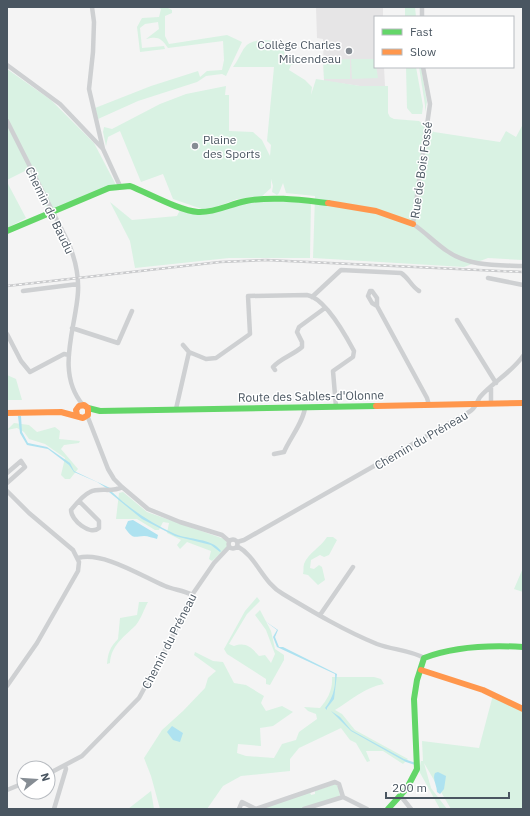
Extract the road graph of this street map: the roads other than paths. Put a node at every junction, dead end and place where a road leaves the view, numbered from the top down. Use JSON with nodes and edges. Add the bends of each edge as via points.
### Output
{"nodes":[{"id":1,"x":92,"y":7,"type":"edge"},
{"id":2,"x":7,"y":65,"type":"edge"},
{"id":3,"x":423,"y":68,"type":"edge"},
{"id":4,"x":7,"y":121,"type":"edge"},
{"id":5,"x":103,"y":149,"type":"junction"},
{"id":6,"x":120,"y":186,"type":"junction"},
{"id":7,"x":53,"y":212,"type":"junction"},
{"id":8,"x":413,"y":224,"type":"junction"},
{"id":9,"x":7,"y":231,"type":"edge"},
{"id":10,"x":523,"y":266,"type":"edge"},
{"id":11,"x":488,"y":278,"type":"dead end"},
{"id":12,"x":78,"y":284,"type":"junction"},
{"id":13,"x":523,"y":285,"type":"edge"},
{"id":14,"x":23,"y":291,"type":"dead end"},
{"id":15,"x":419,"y":291,"type":"dead end"},
{"id":16,"x":312,"y":296,"type":"junction"},
{"id":17,"x":377,"y":306,"type":"dead end"},
{"id":18,"x":326,"y":308,"type":"junction"},
{"id":19,"x":132,"y":311,"type":"dead end"},
{"id":20,"x":457,"y":320,"type":"dead end"},
{"id":21,"x":72,"y":328,"type":"junction"},
{"id":22,"x":7,"y":334,"type":"edge"},
{"id":23,"x":183,"y":345,"type":"dead end"},
{"id":24,"x":189,"y":352,"type":"junction"},
{"id":25,"x":69,"y":354,"type":"junction"},
{"id":26,"x":523,"y":356,"type":"edge"},
{"id":27,"x":275,"y":370,"type":"dead end"},
{"id":28,"x":496,"y":384,"type":"junction"},
{"id":29,"x":491,"y":388,"type":"junction"},
{"id":30,"x":491,"y":403,"type":"junction"},
{"id":31,"x":523,"y":403,"type":"edge"},
{"id":32,"x":477,"y":404,"type":"junction"},
{"id":33,"x":429,"y":405,"type":"junction"},
{"id":34,"x":81,"y":407,"type":"junction"},
{"id":35,"x":305,"y":407,"type":"junction"},
{"id":36,"x":336,"y":407,"type":"junction"},
{"id":37,"x":176,"y":409,"type":"junction"},
{"id":38,"x":100,"y":411,"type":"junction"},
{"id":39,"x":62,"y":412,"type":"junction"},
{"id":40,"x":7,"y":413,"type":"edge"},
{"id":41,"x":84,"y":416,"type":"junction"},
{"id":42,"x":274,"y":454,"type":"dead end"},
{"id":43,"x":7,"y":474,"type":"edge"},
{"id":44,"x":7,"y":483,"type":"edge"},
{"id":45,"x":122,"y":487,"type":"junction"},
{"id":46,"x":7,"y":491,"type":"edge"},
{"id":47,"x":79,"y":501,"type":"junction"},
{"id":48,"x":230,"y":541,"type":"junction"},
{"id":49,"x":237,"y":544,"type":"junction"},
{"id":50,"x":229,"y":547,"type":"junction"},
{"id":51,"x":78,"y":558,"type":"junction"},
{"id":52,"x":353,"y":567,"type":"dead end"},
{"id":53,"x":192,"y":595,"type":"junction"},
{"id":54,"x":320,"y":615,"type":"junction"},
{"id":55,"x":523,"y":647,"type":"edge"},
{"id":56,"x":424,"y":658,"type":"junction"},
{"id":57,"x":420,"y":670,"type":"junction"},
{"id":58,"x":7,"y":686,"type":"edge"},
{"id":59,"x":523,"y":710,"type":"edge"},
{"id":60,"x":65,"y":766,"type":"junction"},
{"id":61,"x":56,"y":770,"type":"edge"},
{"id":62,"x":400,"y":795,"type":"junction"},
{"id":63,"x":343,"y":797,"type":"junction"},
{"id":64,"x":54,"y":809,"type":"edge"},
{"id":65,"x":239,"y":809,"type":"edge"},
{"id":66,"x":256,"y":809,"type":"edge"},
{"id":67,"x":304,"y":809,"type":"edge"},
{"id":68,"x":367,"y":809,"type":"edge"},
{"id":69,"x":388,"y":809,"type":"edge"},
{"id":70,"x":411,"y":809,"type":"edge"}],
"edges":[{"from":1,"to":5,"type":"street","via":[[93,52],[89,89]]},
{"from":2,"to":5,"type":"street","via":[[60,104]]},
{"from":3,"to":8,"type":"street","name":"Rue de Bois Fossé","via":[[430,104]]},
{"from":4,"to":7,"type":"street","name":"Chemin de Baudu"},
{"from":5,"to":6,"type":"street"},
{"from":6,"to":7,"type":"street"},
{"from":6,"to":8,"type":"street","via":[[130,186],[171,204],[198,212],[246,201],[286,198],[360,207]]},
{"from":7,"to":9,"type":"street"},
{"from":7,"to":12,"type":"street","name":"Chemin de Baudu","via":[[73,253]]},
{"from":8,"to":10,"type":"street","name":"Rue de Bois Fossé","via":[[448,252],[462,259],[475,263]]},
{"from":11,"to":13,"type":"street"},
{"from":12,"to":14,"type":"street"},
{"from":12,"to":21,"type":"street","name":"Chemin de Baudu"},
{"from":15,"to":16,"type":"street","via":[[401,273],[344,270]]},
{"from":16,"to":18,"type":"street"},
{"from":16,"to":24,"type":"street","via":[[248,296],[250,334],[216,358],[206,359]]},
{"from":17,"to":33,"type":"street"},
{"from":18,"to":27,"type":"street","via":[[299,327],[297,332],[302,347],[292,355],[279,360],[273,367]]},
{"from":18,"to":36,"type":"street","via":[[335,318],[354,351],[353,357],[333,371]]},
{"from":19,"to":21,"type":"street","via":[[118,343]]},
{"from":20,"to":28,"type":"street"},
{"from":21,"to":25,"type":"street","name":"Chemin de Baudu"},
{"from":22,"to":25,"type":"street","via":[[21,361],[30,372],[64,354]]},
{"from":23,"to":24,"type":"street"},
{"from":24,"to":37,"type":"street"},
{"from":25,"to":34,"type":"street","name":"Chemin de Baudu","via":[[70,375]]},
{"from":26,"to":28,"type":"street","name":"Chemin du Préneau"},
{"from":28,"to":29,"type":"street","name":"Chemin du Préneau"},
{"from":29,"to":30,"type":"street"},
{"from":29,"to":32,"type":"street","name":"Chemin du Préneau","via":[[481,396]]},
{"from":30,"to":31,"type":"street","name":"Route des Sables-d'Olonne"},
{"from":30,"to":32,"type":"street","name":"Route des Sables-d'Olonne"},
{"from":32,"to":33,"type":"street","name":"Route des Sables-d'Olonne"},
{"from":32,"to":49,"type":"street","name":"Chemin du Préneau","via":[[469,412],[339,488]]},
{"from":33,"to":36,"type":"street","name":"Route des Sables-d'Olonne"},
{"from":34,"to":38,"type":"street","name":"Route des Sables-d'Olonne"},
{"from":34,"to":39,"type":"street","name":"Route des Sables-d'Olonne"},
{"from":34,"to":41,"type":"street"},
{"from":34,"to":41,"type":"street"},
{"from":35,"to":36,"type":"street","name":"Route des Sables-d'Olonne"},
{"from":35,"to":37,"type":"street","name":"Route des Sables-d'Olonne"},
{"from":35,"to":42,"type":"street","via":[[302,420],[290,437],[284,452]]},
{"from":37,"to":38,"type":"street","name":"Route des Sables-d'Olonne"},
{"from":38,"to":41,"type":"street","name":"Route des Sables-d'Olonne"},
{"from":39,"to":40,"type":"street","name":"Route des Sables-d'Olonne"},
{"from":39,"to":41,"type":"street","name":"Route des Sables-d'Olonne"},
{"from":41,"to":45,"type":"street","via":[[91,426],[111,475]]},
{"from":43,"to":44,"type":"street","via":[[21,461],[26,466]]},
{"from":45,"to":47,"type":"street","via":[[90,492]]},
{"from":45,"to":48,"type":"street","via":[[148,509],[222,535]]},
{"from":46,"to":51,"type":"street","via":[[70,546]]},
{"from":47,"to":47,"type":"street","via":[[71,510],[72,515],[86,529],[96,531],[99,528],[99,521]]},
{"from":48,"to":49,"type":"street","via":[[234,540]]},
{"from":48,"to":50,"type":"street"},
{"from":49,"to":50,"type":"street","name":"Chemin du Préneau","via":[[233,549]]},
{"from":49,"to":54,"type":"street","via":[[249,554],[272,586]]},
{"from":50,"to":53,"type":"street","name":"Chemin du Préneau","via":[[214,563]]},
{"from":51,"to":53,"type":"street","via":[[101,560]]},
{"from":51,"to":58,"type":"street","via":[[78,572],[37,643]]},
{"from":52,"to":54,"type":"street"},
{"from":53,"to":60,"type":"street","name":"Chemin du Préneau","via":[[139,698],[90,748]]},
{"from":54,"to":56,"type":"street","via":[[373,642]]},
{"from":55,"to":56,"type":"street","via":[[490,647],[442,652]]},
{"from":56,"to":57,"type":"street"},
{"from":57,"to":59,"type":"street","via":[[483,690]]},
{"from":57,"to":62,"type":"street","via":[[414,699],[417,769]]},
{"from":60,"to":61,"type":"street","name":"Chemin du Préneau"},
{"from":60,"to":64,"type":"street"},
{"from":62,"to":69,"type":"street"},
{"from":62,"to":70,"type":"street"},
{"from":63,"to":66,"type":"street","via":[[339,784],[335,782]]},
{"from":63,"to":67,"type":"street"},
{"from":63,"to":68,"type":"street"},
{"from":65,"to":66,"type":"street","via":[[242,802]]}]}
